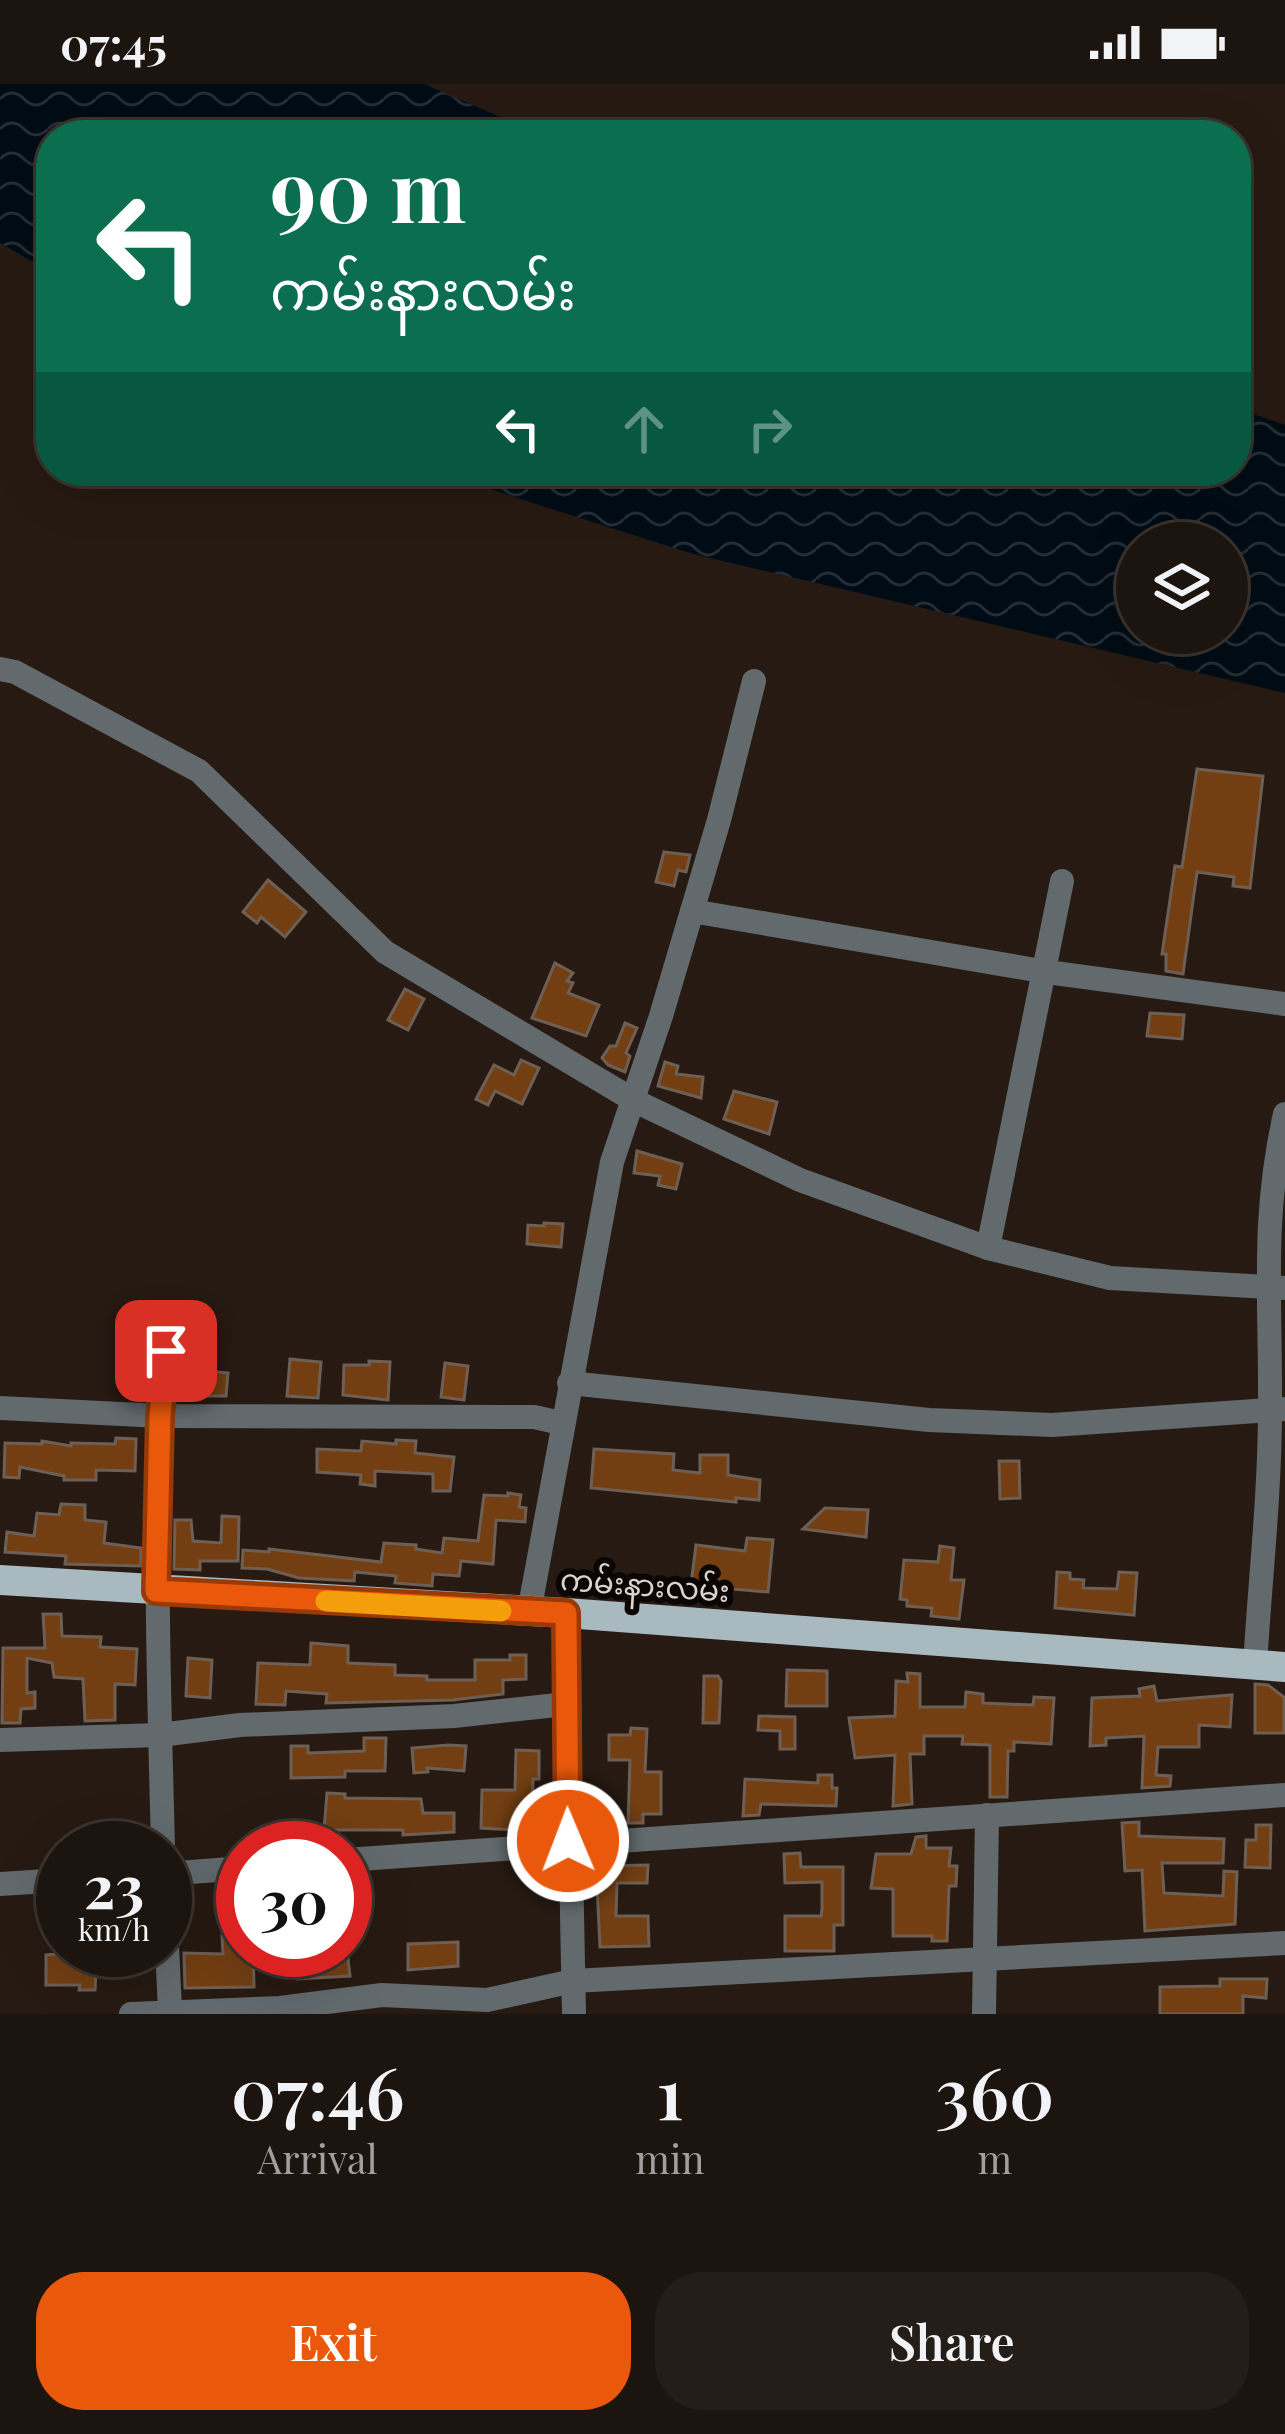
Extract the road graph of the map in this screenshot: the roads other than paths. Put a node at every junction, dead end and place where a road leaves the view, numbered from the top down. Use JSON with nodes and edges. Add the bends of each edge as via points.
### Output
{"nodes":[{"id":1,"x":0,"y":669,"type":"edge"},
{"id":2,"x":754,"y":681,"type":"dead end"},
{"id":3,"x":1063,"y":881,"type":"dead end"},
{"id":4,"x":692,"y":911,"type":"junction"},
{"id":5,"x":1047,"y":972,"type":"junction"},
{"id":6,"x":1285,"y":1004,"type":"edge"},
{"id":7,"x":635,"y":1101,"type":"junction"},
{"id":8,"x":1285,"y":1114,"type":"edge"},
{"id":9,"x":988,"y":1248,"type":"junction"},
{"id":10,"x":1275,"y":1288,"type":"edge"},
{"id":11,"x":166,"y":1351,"type":"dead end"},
{"id":12,"x":569,"y":1383,"type":"junction"},
{"id":13,"x":0,"y":1408,"type":"edge"},
{"id":14,"x":1278,"y":1409,"type":"edge"},
{"id":15,"x":160,"y":1416,"type":"junction"},
{"id":16,"x":561,"y":1423,"type":"junction"},
{"id":17,"x":0,"y":1580,"type":"edge"},
{"id":18,"x":156,"y":1591,"type":"junction"},
{"id":19,"x":529,"y":1612,"type":"junction"},
{"id":20,"x":566,"y":1613,"type":"junction"},
{"id":21,"x":1270,"y":1666,"type":"edge"},
{"id":22,"x":566,"y":1704,"type":"junction"},
{"id":23,"x":160,"y":1735,"type":"junction"},
{"id":24,"x":0,"y":1740,"type":"edge"},
{"id":25,"x":1285,"y":1795,"type":"edge"},
{"id":26,"x":987,"y":1815,"type":"junction"},
{"id":27,"x":162,"y":1821,"type":"edge"},
{"id":28,"x":568,"y":1841,"type":"junction"},
{"id":29,"x":372,"y":1857,"type":"edge"},
{"id":30,"x":36,"y":1882,"type":"edge"},
{"id":31,"x":0,"y":1884,"type":"edge"},
{"id":32,"x":1285,"y":1943,"type":"edge"},
{"id":33,"x":985,"y":1961,"type":"junction"},
{"id":34,"x":168,"y":1977,"type":"edge"},
{"id":35,"x":573,"y":1981,"type":"junction"},
{"id":36,"x":170,"y":2011,"type":"edge"},
{"id":37,"x":131,"y":2014,"type":"edge"},
{"id":38,"x":574,"y":2014,"type":"edge"},
{"id":39,"x":984,"y":2014,"type":"edge"}],
"edges":[{"from":1,"to":7,"type":"street","via":[[200,772],[386,952]]},
{"from":2,"to":4,"type":"street"},
{"from":3,"to":5,"type":"street"},
{"from":4,"to":5,"type":"street"},
{"from":4,"to":7,"type":"street"},
{"from":5,"to":6,"type":"street"},
{"from":5,"to":9,"type":"street"},
{"from":7,"to":9,"type":"street","via":[[800,1180]]},
{"from":7,"to":12,"type":"street","via":[[612,1162]]},
{"from":8,"to":10,"type":"street","via":[[1271,1175]]},
{"from":9,"to":10,"type":"street","via":[[1110,1278]]},
{"from":10,"to":14,"type":"street"},
{"from":11,"to":15,"type":"street"},
{"from":12,"to":14,"type":"street","via":[[1052,1425]]},
{"from":12,"to":16,"type":"street"},
{"from":13,"to":15,"type":"street"},
{"from":14,"to":21,"type":"street"},
{"from":15,"to":16,"type":"street"},
{"from":15,"to":18,"type":"street"},
{"from":16,"to":19,"type":"street"},
{"from":17,"to":18,"type":"main road","name":"ကမ်းနားလမ်း"},
{"from":18,"to":19,"type":"main road","name":"ကမ်းနားလမ်း"},
{"from":18,"to":23,"type":"street"},
{"from":19,"to":20,"type":"main road","name":"ကမ်းနားလမ်း"},
{"from":20,"to":21,"type":"main road","name":"ကမ်းနားလမ်း"},
{"from":20,"to":22,"type":"street"},
{"from":22,"to":23,"type":"street"},
{"from":22,"to":28,"type":"street"},
{"from":23,"to":24,"type":"street"},
{"from":23,"to":27,"type":"street"},
{"from":25,"to":26,"type":"street"},
{"from":26,"to":28,"type":"street"},
{"from":26,"to":33,"type":"street"},
{"from":28,"to":29,"type":"street"},
{"from":28,"to":35,"type":"street"},
{"from":30,"to":31,"type":"street"},
{"from":32,"to":33,"type":"street"},
{"from":33,"to":35,"type":"street"},
{"from":33,"to":39,"type":"street"},
{"from":34,"to":36,"type":"street"},
{"from":35,"to":36,"type":"street","via":[[488,2000],[382,1995]]},
{"from":35,"to":38,"type":"street"},
{"from":36,"to":37,"type":"street"}]}
